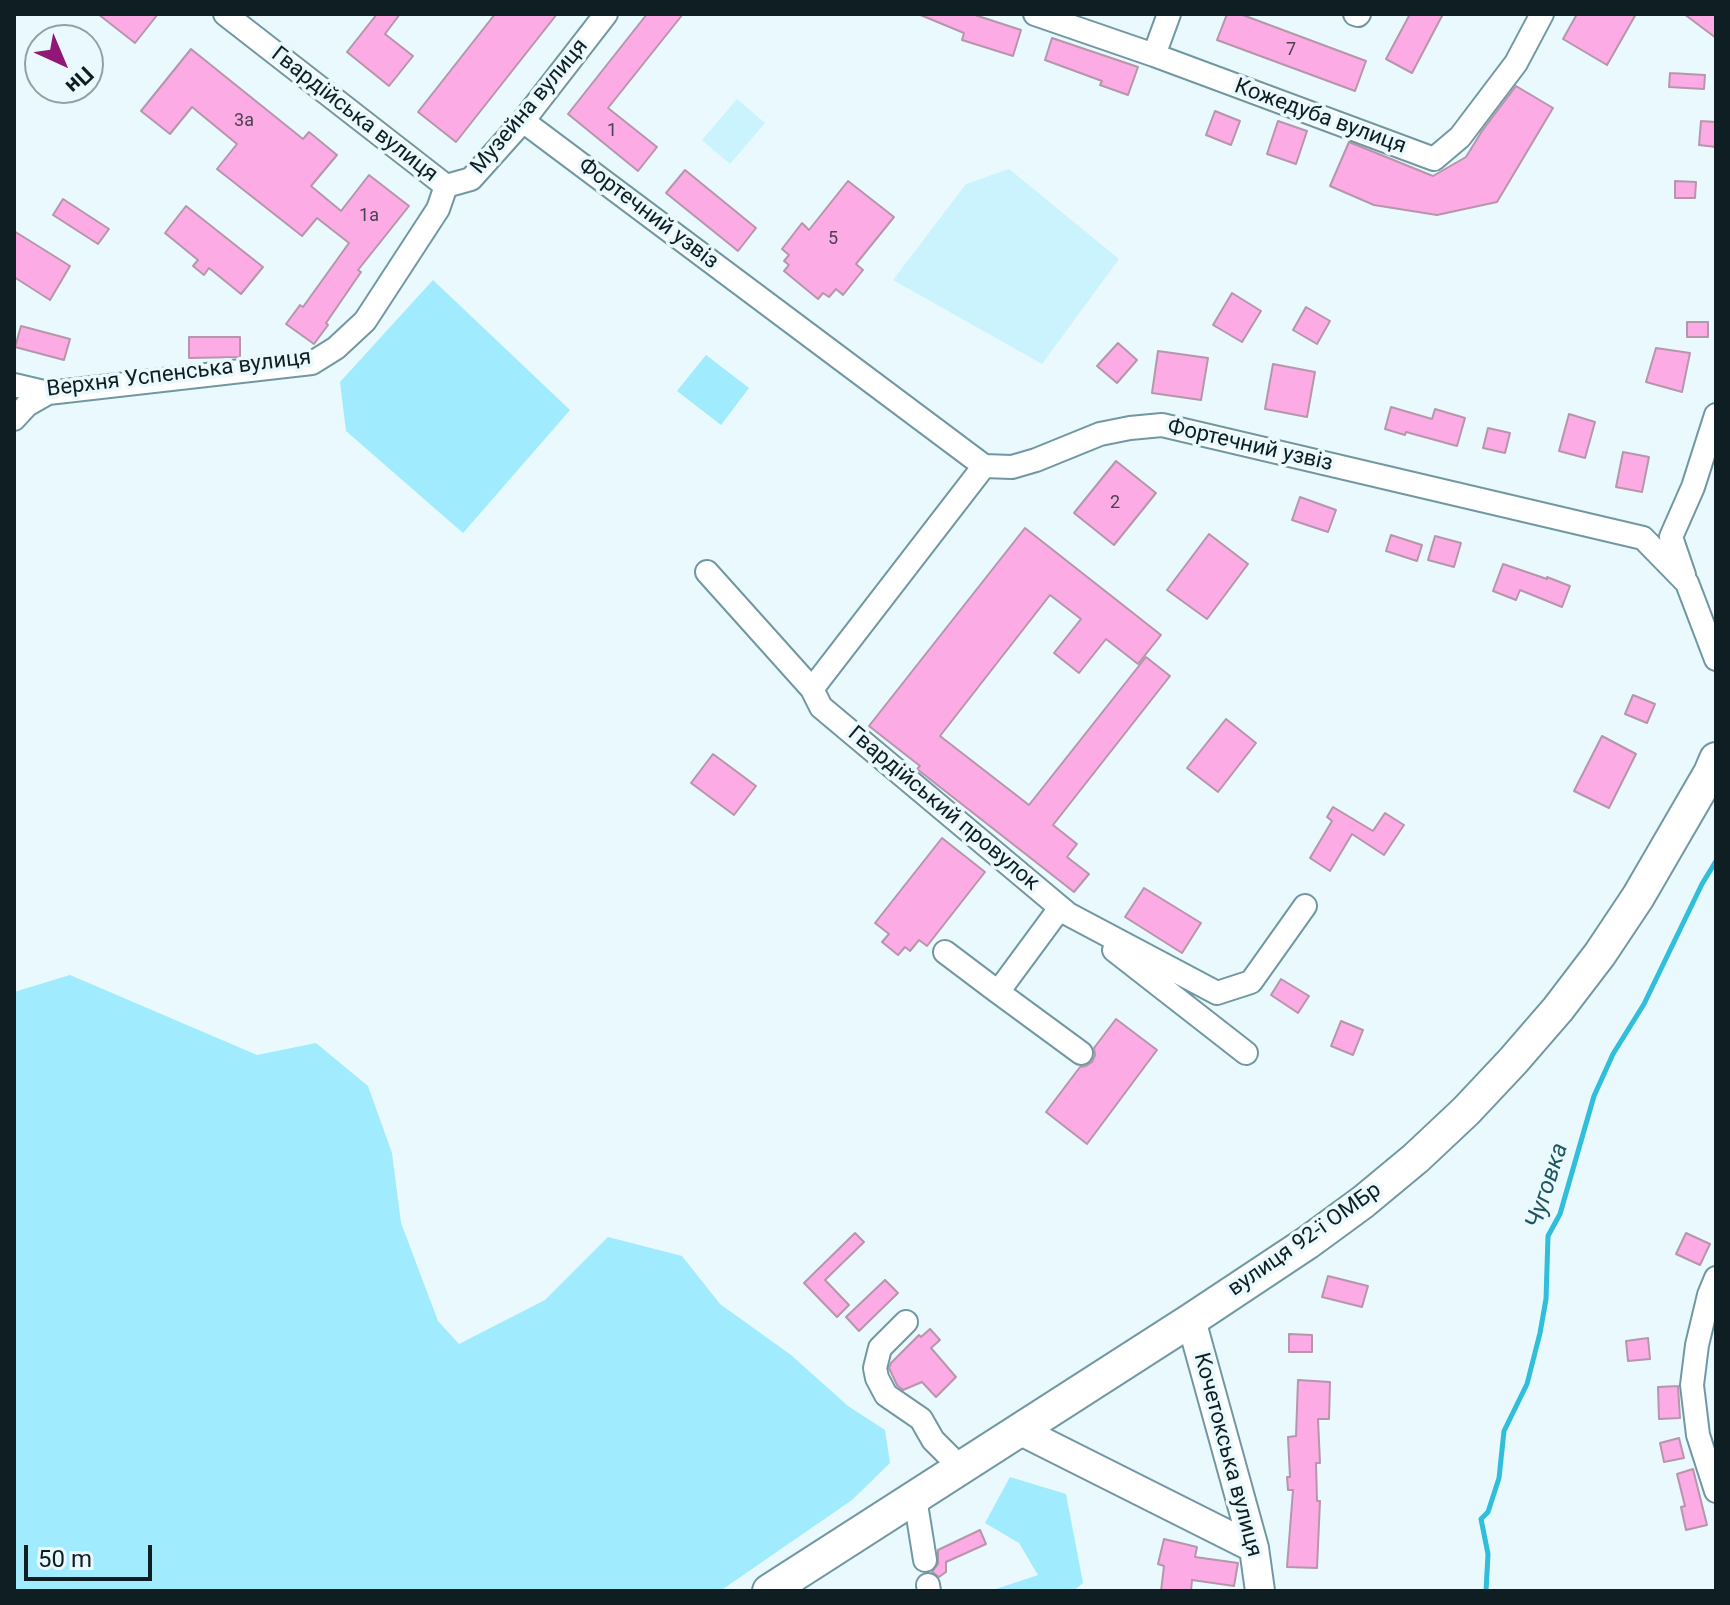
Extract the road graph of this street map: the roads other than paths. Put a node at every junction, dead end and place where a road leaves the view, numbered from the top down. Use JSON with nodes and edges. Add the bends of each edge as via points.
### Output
{"nodes":[{"id":1,"x":225,"y":14,"type":"edge"},
{"id":2,"x":606,"y":14,"type":"edge"},
{"id":3,"x":1035,"y":14,"type":"edge"},
{"id":4,"x":1169,"y":14,"type":"edge"},
{"id":5,"x":1542,"y":14,"type":"edge"},
{"id":6,"x":1154,"y":55,"type":"junction"},
{"id":7,"x":523,"y":121,"type":"junction"},
{"id":8,"x":446,"y":186,"type":"junction"},
{"id":9,"x":14,"y":385,"type":"edge"},
{"id":10,"x":48,"y":393,"type":"junction"},
{"id":11,"x":1716,"y":415,"type":"edge"},
{"id":12,"x":14,"y":419,"type":"edge"},
{"id":13,"x":984,"y":466,"type":"junction"},
{"id":14,"x":707,"y":572,"type":"dead end"},
{"id":15,"x":1687,"y":583,"type":"junction"},
{"id":16,"x":1716,"y":659,"type":"edge"},
{"id":17,"x":812,"y":689,"type":"junction"},
{"id":18,"x":1714,"y":769,"type":"edge"},
{"id":19,"x":1305,"y":906,"type":"dead end"},
{"id":20,"x":1064,"y":911,"type":"junction"},
{"id":21,"x":945,"y":952,"type":"dead end"},
{"id":22,"x":998,"y":992,"type":"junction"},
{"id":23,"x":1081,"y":1053,"type":"dead end"},
{"id":24,"x":1246,"y":1053,"type":"dead end"},
{"id":25,"x":1716,"y":1278,"type":"edge"},
{"id":26,"x":1191,"y":1320,"type":"junction"},
{"id":27,"x":906,"y":1322,"type":"dead end"},
{"id":28,"x":1019,"y":1430,"type":"junction"},
{"id":29,"x":961,"y":1468,"type":"junction"},
{"id":30,"x":1716,"y":1491,"type":"edge"},
{"id":31,"x":915,"y":1498,"type":"junction"},
{"id":32,"x":1254,"y":1548,"type":"junction"},
{"id":33,"x":925,"y":1560,"type":"dead end"},
{"id":34,"x":769,"y":1591,"type":"edge"},
{"id":35,"x":1260,"y":1591,"type":"edge"}],
"edges":[{"from":1,"to":8,"type":"street","name":"Гвардійська вулиця"},
{"from":2,"to":7,"type":"street","name":"Музейна вулиця"},
{"from":3,"to":6,"type":"street","name":"Кожедуба вулиця"},
{"from":4,"to":6,"type":"street"},
{"from":5,"to":6,"type":"street","name":"Кожедуба вулиця","via":[[1516,63],[1460,137],[1434,159]]},
{"from":7,"to":8,"type":"street","name":"Музейна вулиця","via":[[471,179]]},
{"from":7,"to":13,"type":"street","name":"Фортечний узвіз"},
{"from":8,"to":10,"type":"street","name":"Верхня Успенська вулиця","via":[[438,209],[365,321],[312,363]]},
{"from":9,"to":10,"type":"street","name":"Верхня Успенська вулиця"},
{"from":10,"to":12,"type":"street"},
{"from":11,"to":15,"type":"street","name":"Фортечний узвіз","via":[[1671,537]]},
{"from":13,"to":15,"type":"street","name":"Фортечний узвіз","via":[[1012,467],[1100,434],[1162,425],[1643,538]]},
{"from":13,"to":17,"type":"street"},
{"from":14,"to":17,"type":"street","name":"Гвардійський провулок"},
{"from":15,"to":16,"type":"street","name":"Фортечний узвіз"},
{"from":17,"to":20,"type":"street","name":"Гвардійський провулок","via":[[821,707]]},
{"from":18,"to":26,"type":"highway","name":"вулиця 92-ї ОМБр","via":[[1600,954],[1504,1071],[1363,1202]]},
{"from":19,"to":20,"type":"street","name":"Гвардійський провулок","via":[[1251,982],[1217,993]]},
{"from":20,"to":22,"type":"street"},
{"from":20,"to":24,"type":"street"},
{"from":21,"to":22,"type":"street"},
{"from":22,"to":23,"type":"street"},
{"from":25,"to":30,"type":"street","via":[[1692,1385],[1698,1435]]},
{"from":26,"to":28,"type":"highway","name":"вулиця 92-ї ОМБр"},
{"from":26,"to":32,"type":"main road","name":"Кочетокська вулиця"},
{"from":27,"to":29,"type":"street","via":[[880,1348],[877,1378],[886,1395],[921,1419]]},
{"from":28,"to":29,"type":"highway","name":"вулиця 92-ї ОМБр"},
{"from":28,"to":32,"type":"main road"},
{"from":29,"to":31,"type":"highway","name":"вулиця 92-ї ОМБр"},
{"from":31,"to":33,"type":"street"},
{"from":31,"to":34,"type":"highway","name":"вулиця 92-ї ОМБр"},
{"from":32,"to":35,"type":"main road","name":"Кочетокська вулиця"}]}
